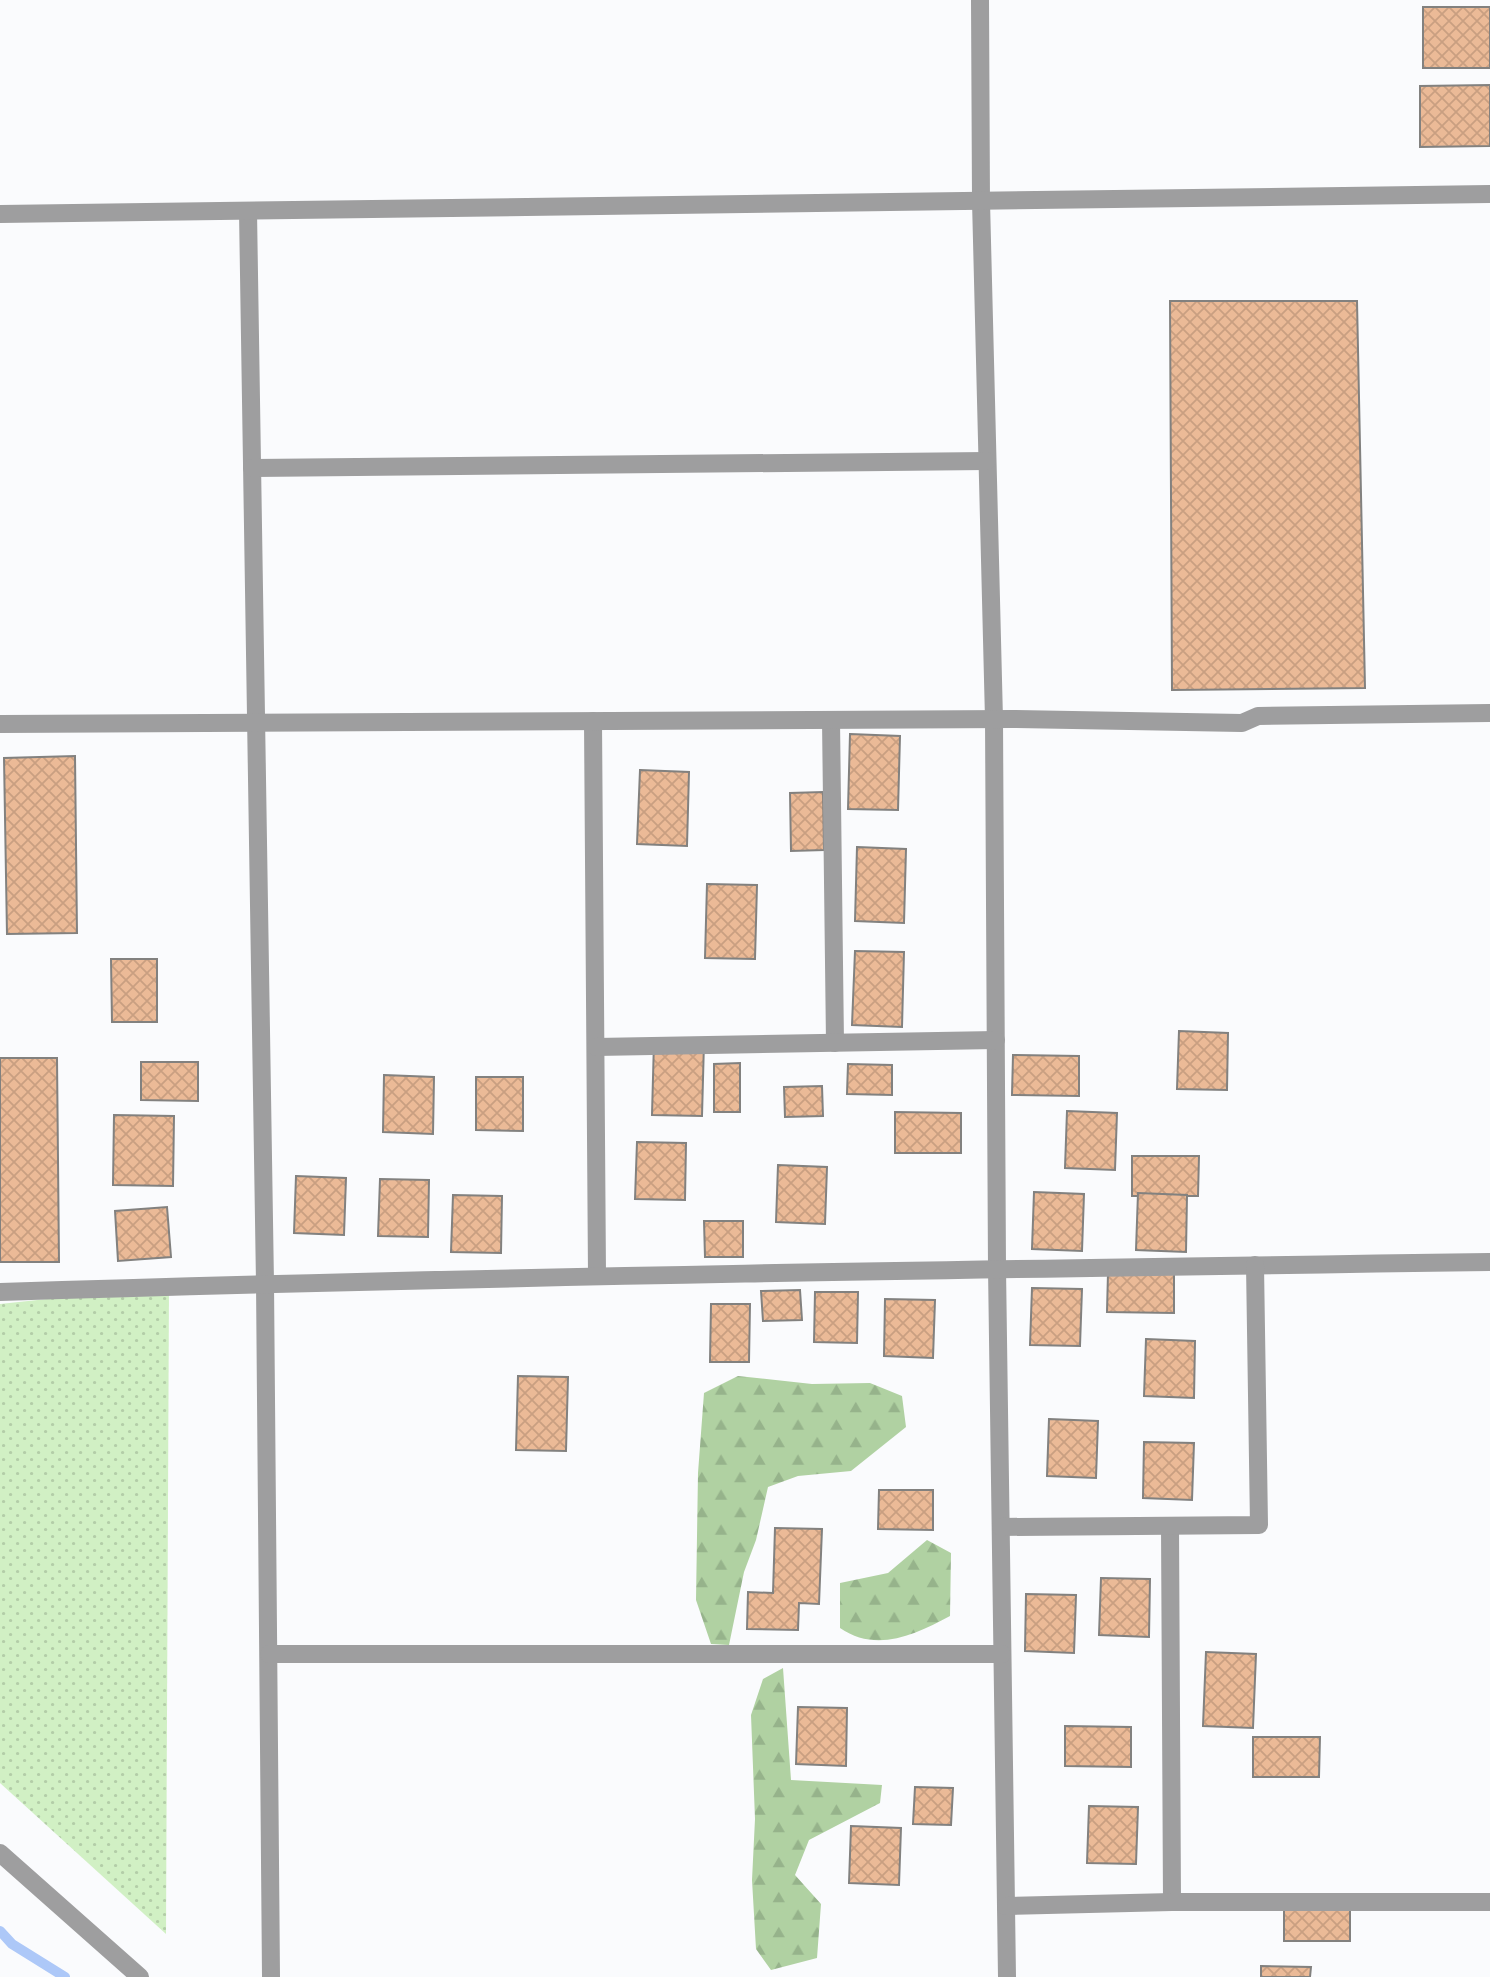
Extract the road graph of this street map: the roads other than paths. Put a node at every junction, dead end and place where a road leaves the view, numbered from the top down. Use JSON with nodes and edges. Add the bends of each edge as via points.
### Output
{"nodes":[{"id":1,"x":980,"y":0,"type":"edge"},
{"id":2,"x":1490,"y":194,"type":"edge"},
{"id":3,"x":981,"y":201,"type":"junction"},
{"id":4,"x":248,"y":211,"type":"junction"},
{"id":5,"x":0,"y":215,"type":"edge"},
{"id":6,"x":987,"y":461,"type":"junction"},
{"id":7,"x":252,"y":468,"type":"junction"},
{"id":8,"x":1490,"y":713,"type":"edge"},
{"id":9,"x":994,"y":719,"type":"junction"},
{"id":10,"x":831,"y":720,"type":"junction"},
{"id":11,"x":593,"y":721,"type":"junction"},
{"id":12,"x":0,"y":724,"type":"edge"},
{"id":13,"x":256,"y":724,"type":"junction"},
{"id":14,"x":996,"y":1040,"type":"junction"},
{"id":15,"x":835,"y":1043,"type":"junction"},
{"id":16,"x":596,"y":1046,"type":"junction"},
{"id":17,"x":1490,"y":1262,"type":"edge"},
{"id":18,"x":1255,"y":1265,"type":"junction"},
{"id":19,"x":997,"y":1268,"type":"junction"},
{"id":20,"x":597,"y":1276,"type":"junction"},
{"id":21,"x":265,"y":1283,"type":"junction"},
{"id":22,"x":0,"y":1292,"type":"edge"},
{"id":23,"x":1170,"y":1526,"type":"junction"},
{"id":24,"x":1001,"y":1527,"type":"junction"},
{"id":25,"x":269,"y":1654,"type":"junction"},
{"id":26,"x":1002,"y":1654,"type":"junction"},
{"id":27,"x":0,"y":1853,"type":"edge"},
{"id":28,"x":1172,"y":1902,"type":"junction"},
{"id":29,"x":1490,"y":1902,"type":"edge"},
{"id":30,"x":1006,"y":1906,"type":"junction"},
{"id":31,"x":140,"y":1977,"type":"edge"},
{"id":32,"x":271,"y":1977,"type":"edge"},
{"id":33,"x":1007,"y":1977,"type":"edge"}],
"edges":[{"from":1,"to":3,"type":"street"},
{"from":2,"to":3,"type":"street"},
{"from":3,"to":4,"type":"street"},
{"from":3,"to":6,"type":"street"},
{"from":4,"to":5,"type":"street"},
{"from":4,"to":7,"type":"street"},
{"from":6,"to":7,"type":"street"},
{"from":6,"to":9,"type":"street"},
{"from":7,"to":13,"type":"street"},
{"from":8,"to":9,"type":"street","via":[[1258,716],[1242,723]]},
{"from":9,"to":10,"type":"street"},
{"from":9,"to":14,"type":"street"},
{"from":10,"to":11,"type":"street"},
{"from":10,"to":15,"type":"street"},
{"from":11,"to":13,"type":"street"},
{"from":11,"to":16,"type":"street"},
{"from":12,"to":13,"type":"street"},
{"from":13,"to":21,"type":"street"},
{"from":14,"to":15,"type":"street"},
{"from":14,"to":19,"type":"street"},
{"from":15,"to":16,"type":"street"},
{"from":16,"to":20,"type":"street"},
{"from":17,"to":18,"type":"street"},
{"from":18,"to":19,"type":"street"},
{"from":18,"to":23,"type":"street","via":[[1259,1525]]},
{"from":19,"to":20,"type":"street"},
{"from":19,"to":24,"type":"street"},
{"from":20,"to":21,"type":"street"},
{"from":21,"to":22,"type":"street"},
{"from":21,"to":25,"type":"street"},
{"from":23,"to":24,"type":"street"},
{"from":23,"to":28,"type":"street"},
{"from":24,"to":26,"type":"street"},
{"from":25,"to":26,"type":"street"},
{"from":25,"to":32,"type":"street"},
{"from":26,"to":30,"type":"street"},
{"from":27,"to":31,"type":"street"},
{"from":28,"to":29,"type":"street"},
{"from":28,"to":30,"type":"street"},
{"from":30,"to":33,"type":"street"}]}
